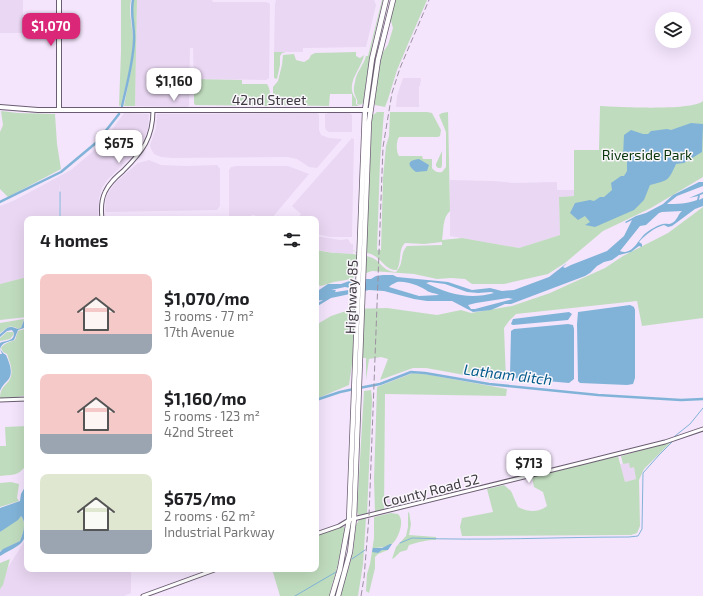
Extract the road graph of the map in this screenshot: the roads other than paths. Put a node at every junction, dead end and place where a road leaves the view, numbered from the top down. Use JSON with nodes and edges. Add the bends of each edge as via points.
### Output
{"nodes":[{"id":1,"x":59,"y":0,"type":"edge"},
{"id":2,"x":386,"y":0,"type":"edge"},
{"id":3,"x":393,"y":0,"type":"edge"},
{"id":4,"x":0,"y":107,"type":"edge"},
{"id":5,"x":59,"y":110,"type":"junction"},
{"id":6,"x":153,"y":110,"type":"junction"},
{"id":7,"x":368,"y":110,"type":"junction"},
{"id":8,"x":102,"y":216,"type":"edge"},
{"id":9,"x":356,"y":394,"type":"junction"},
{"id":10,"x":24,"y":399,"type":"edge"},
{"id":11,"x":0,"y":400,"type":"edge"},
{"id":12,"x":703,"y":430,"type":"edge"},
{"id":13,"x":354,"y":519,"type":"junction"},
{"id":14,"x":349,"y":520,"type":"junction"},
{"id":15,"x":319,"y":533,"type":"edge"},
{"id":16,"x":209,"y":572,"type":"edge"},
{"id":17,"x":143,"y":596,"type":"edge"},
{"id":18,"x":332,"y":596,"type":"edge"},
{"id":19,"x":338,"y":596,"type":"edge"}],
"edges":[{"from":1,"to":5,"type":"main road"},
{"from":2,"to":7,"type":"highway","name":"Highway 85","via":[[372,59]]},
{"from":3,"to":7,"type":"highway","name":"Highway 85","via":[[381,43]]},
{"from":4,"to":5,"type":"main road","name":"42nd Street"},
{"from":5,"to":6,"type":"main road","name":"42nd Street"},
{"from":6,"to":7,"type":"main road","name":"42nd Street"},
{"from":6,"to":8,"type":"street","via":[[152,127],[146,144],[104,193]]},
{"from":7,"to":9,"type":"highway","name":"Highway 85"},
{"from":9,"to":13,"type":"highway","name":"Highway 85"},
{"from":9,"to":14,"type":"highway","name":"Highway 85"},
{"from":10,"to":11,"type":"street"},
{"from":12,"to":13,"type":"street","name":"County Road 52"},
{"from":13,"to":14,"type":"street","name":"County Road 52"},
{"from":13,"to":19,"type":"highway","name":"Highway 85","via":[[348,558]]},
{"from":14,"to":15,"type":"street","name":"County Road 52"},
{"from":14,"to":18,"type":"highway","name":"Highway 85","via":[[342,563]]},
{"from":16,"to":17,"type":"street"}]}
